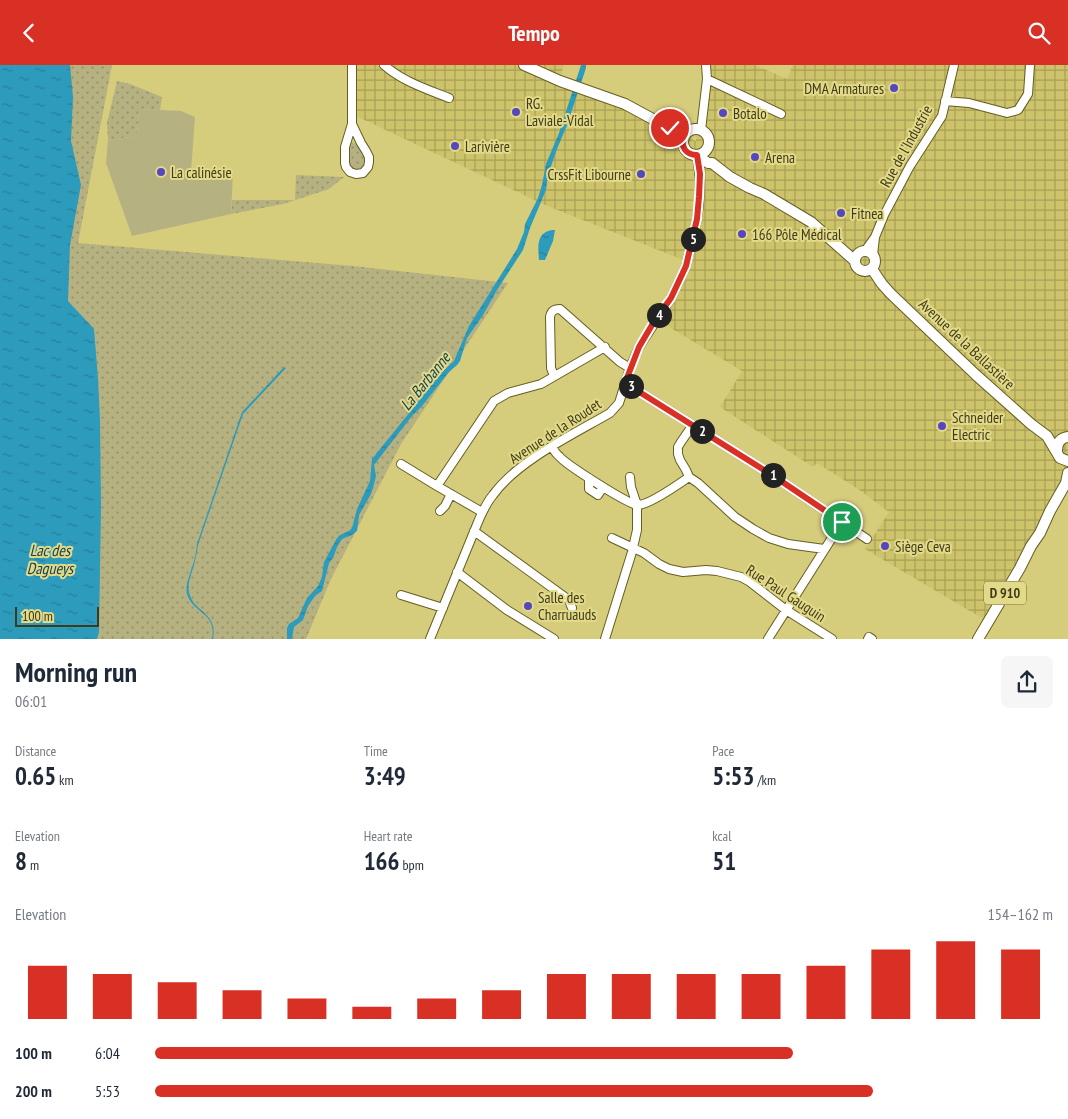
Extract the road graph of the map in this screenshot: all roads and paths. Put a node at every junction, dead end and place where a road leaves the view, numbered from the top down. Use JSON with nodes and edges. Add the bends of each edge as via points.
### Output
{"nodes":[{"id":1,"x":352,"y":65,"type":"edge"},
{"id":2,"x":384,"y":65,"type":"edge"},
{"id":3,"x":524,"y":65,"type":"edge"},
{"id":4,"x":706,"y":65,"type":"edge"},
{"id":5,"x":954,"y":65,"type":"edge"},
{"id":6,"x":1030,"y":65,"type":"edge"},
{"id":7,"x":707,"y":79,"type":"junction"},
{"id":8,"x":449,"y":98,"type":"dead end"},
{"id":9,"x":946,"y":101,"type":"junction"},
{"id":10,"x":781,"y":113,"type":"dead end"},
{"id":11,"x":352,"y":124,"type":"junction"},
{"id":12,"x":701,"y":130,"type":"junction"},
{"id":13,"x":684,"y":136,"type":"junction"},
{"id":14,"x":346,"y":140,"type":"junction"},
{"id":15,"x":361,"y":143,"type":"junction"},
{"id":16,"x":702,"y":153,"type":"junction"},
{"id":17,"x":710,"y":163,"type":"junction"},
{"id":18,"x":699,"y":169,"type":"junction"},
{"id":19,"x":863,"y":255,"type":"junction"},
{"id":20,"x":872,"y":269,"type":"junction"},
{"id":21,"x":605,"y":347,"type":"junction"},
{"id":22,"x":630,"y":368,"type":"junction"},
{"id":23,"x":554,"y":376,"type":"junction"},
{"id":24,"x":625,"y":383,"type":"junction"},
{"id":25,"x":692,"y":425,"type":"junction"},
{"id":26,"x":1047,"y":436,"type":"junction"},
{"id":27,"x":1066,"y":437,"type":"edge"},
{"id":28,"x":552,"y":447,"type":"junction"},
{"id":29,"x":1062,"y":457,"type":"edge"},
{"id":30,"x":401,"y":464,"type":"dead end"},
{"id":31,"x":1068,"y":473,"type":"edge"},
{"id":32,"x":630,"y":477,"type":"dead end"},
{"id":33,"x":689,"y":477,"type":"junction"},
{"id":34,"x":437,"y":486,"type":"junction"},
{"id":35,"x":452,"y":494,"type":"junction"},
{"id":36,"x":637,"y":505,"type":"junction"},
{"id":37,"x":440,"y":511,"type":"dead end"},
{"id":38,"x":482,"y":513,"type":"junction"},
{"id":39,"x":842,"y":522,"type":"junction"},
{"id":40,"x":474,"y":531,"type":"junction"},
{"id":41,"x":612,"y":538,"type":"dead end"},
{"id":42,"x":867,"y":539,"type":"dead end"},
{"id":43,"x":1031,"y":547,"type":"junction"},
{"id":44,"x":633,"y":548,"type":"junction"},
{"id":45,"x":824,"y":549,"type":"junction"},
{"id":46,"x":457,"y":572,"type":"junction"},
{"id":47,"x":401,"y":595,"type":"dead end"},
{"id":48,"x":443,"y":608,"type":"junction"},
{"id":49,"x":572,"y":608,"type":"dead end"},
{"id":50,"x":786,"y":611,"type":"junction"},
{"id":51,"x":430,"y":639,"type":"edge"},
{"id":52,"x":554,"y":639,"type":"edge"},
{"id":53,"x":605,"y":639,"type":"edge"},
{"id":54,"x":768,"y":639,"type":"edge"},
{"id":55,"x":832,"y":639,"type":"edge"},
{"id":56,"x":868,"y":639,"type":"edge"},
{"id":57,"x":872,"y":639,"type":"edge"},
{"id":58,"x":978,"y":639,"type":"edge"}],
"edges":[{"from":1,"to":11,"type":"street"},
{"from":2,"to":8,"type":"street","via":[[405,80]]},
{"from":3,"to":13,"type":"main road","via":[[625,104]]},
{"from":4,"to":7,"type":"street"},
{"from":5,"to":9,"type":"street","name":"Rue de l'Industrie"},
{"from":6,"to":9,"type":"street","via":[[1028,94],[1018,110],[1007,113]]},
{"from":7,"to":10,"type":"street"},
{"from":7,"to":12,"type":"street"},
{"from":9,"to":19,"type":"street","name":"Rue de l'Industrie","via":[[942,116],[910,166]]},
{"from":11,"to":14,"type":"street"},
{"from":11,"to":15,"type":"street"},
{"from":12,"to":13,"type":"main road","via":[[691,129]]},
{"from":12,"to":16,"type":"main road","via":[[709,140]]},
{"from":13,"to":16,"type":"main road","via":[[684,148],[689,154]]},
{"from":14,"to":15,"type":"street"},
{"from":14,"to":15,"type":"street","via":[[346,167],[356,174],[363,173],[368,167],[369,157]]},
{"from":16,"to":17,"type":"main road"},
{"from":16,"to":18,"type":"street","name":"Avenue de la Roudet"},
{"from":17,"to":18,"type":"street"},
{"from":17,"to":19,"type":"main road","via":[[811,222],[844,252]]},
{"from":18,"to":22,"type":"street","name":"Avenue de la Roudet","via":[[697,219],[686,266]]},
{"from":19,"to":20,"type":"main road","via":[[876,262]]},
{"from":19,"to":20,"type":"main road","via":[[856,265],[861,270]]},
{"from":20,"to":26,"type":"main road","name":"Avenue de la Ballastière","via":[[912,314]]},
{"from":21,"to":22,"type":"street"},
{"from":21,"to":23,"type":"street"},
{"from":21,"to":23,"type":"street","via":[[560,309],[553,310],[550,317]]},
{"from":22,"to":24,"type":"street","name":"Avenue de la Roudet"},
{"from":23,"to":34,"type":"street","via":[[494,401]]},
{"from":24,"to":25,"type":"street"},
{"from":24,"to":28,"type":"street","name":"Avenue de la Roudet","via":[[618,403],[610,413]]},
{"from":25,"to":33,"type":"street","via":[[678,447],[680,460]]},
{"from":25,"to":39,"type":"street"},
{"from":26,"to":27,"type":"main road"},
{"from":26,"to":29,"type":"main road","name":"Avenue de la Ballastière"},
{"from":27,"to":29,"type":"main road","via":[[1058,444]]},
{"from":28,"to":36,"type":"street","via":[[559,457],[589,478],[589,489],[598,495],[603,487]]},
{"from":28,"to":38,"type":"street","name":"Avenue de la Roudet","via":[[514,472],[493,494]]},
{"from":29,"to":43,"type":"main road","number":"D 910","via":[[1063,472]]},
{"from":30,"to":34,"type":"street"},
{"from":31,"to":43,"type":"main road","number":"D 910","via":[[1066,483]]},
{"from":32,"to":36,"type":"street"},
{"from":33,"to":36,"type":"street","via":[[650,501]]},
{"from":33,"to":45,"type":"street","via":[[735,517],[769,538]]},
{"from":34,"to":35,"type":"street"},
{"from":35,"to":37,"type":"street"},
{"from":35,"to":38,"type":"street"},
{"from":36,"to":44,"type":"street"},
{"from":38,"to":40,"type":"street","name":"Avenue de la Roudet"},
{"from":39,"to":42,"type":"street"},
{"from":39,"to":45,"type":"street"},
{"from":40,"to":46,"type":"street","name":"Avenue de la Roudet"},
{"from":40,"to":49,"type":"street","via":[[569,600]]},
{"from":41,"to":44,"type":"street","name":"Rue Paul Gauguin"},
{"from":43,"to":58,"type":"main road","number":"D 910"},
{"from":44,"to":50,"type":"street","name":"Rue Paul Gauguin","via":[[669,569],[717,571],[741,577]]},
{"from":44,"to":53,"type":"street"},
{"from":45,"to":50,"type":"street"},
{"from":46,"to":48,"type":"street","name":"Avenue de la Roudet"},
{"from":46,"to":52,"type":"street","via":[[507,610]]},
{"from":47,"to":48,"type":"street"},
{"from":48,"to":51,"type":"street","name":"Avenue de la Roudet"},
{"from":50,"to":54,"type":"street"},
{"from":50,"to":55,"type":"street","name":"Rue Paul Gauguin"},
{"from":56,"to":57,"type":"street"}]}
